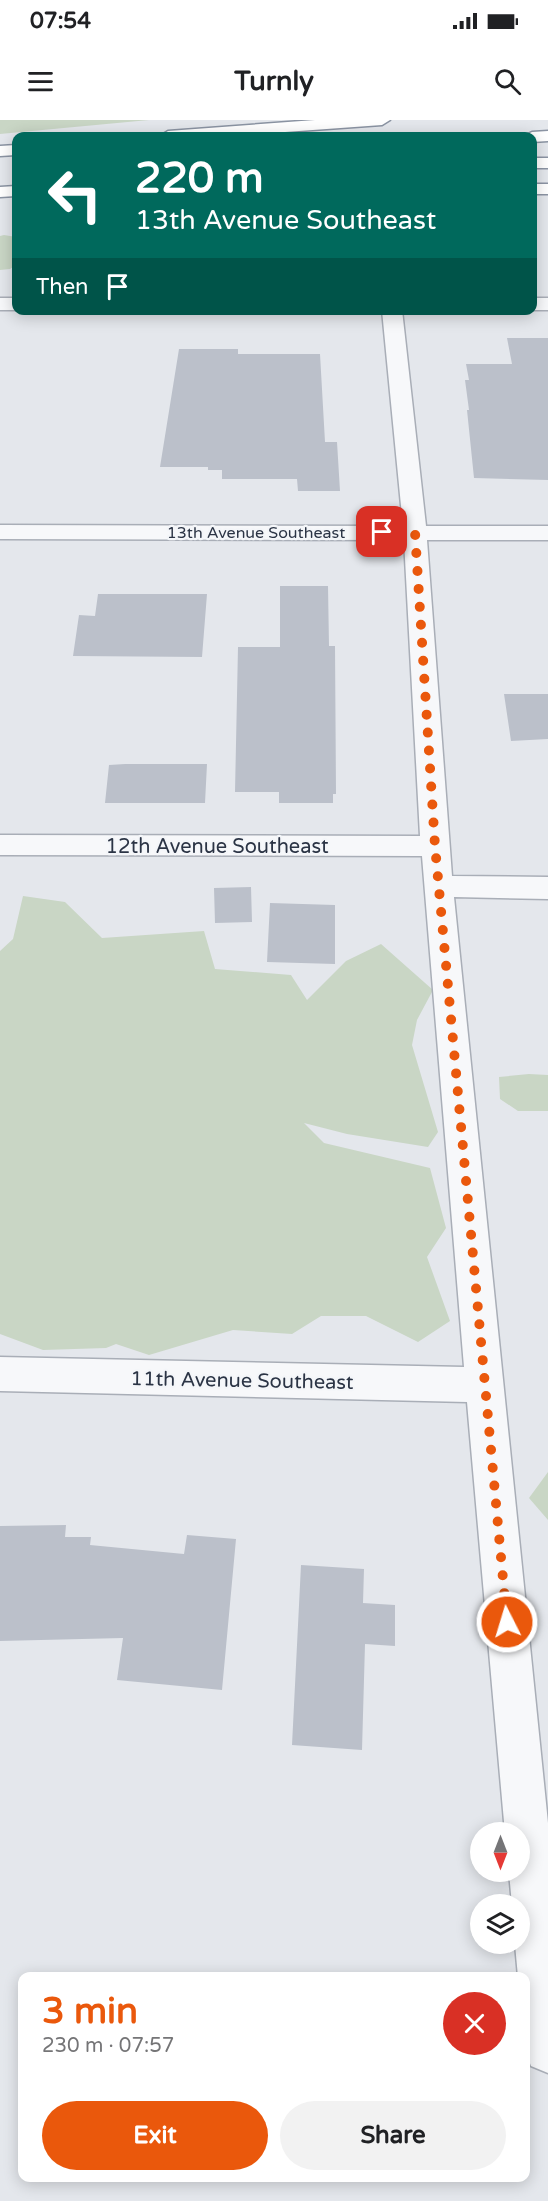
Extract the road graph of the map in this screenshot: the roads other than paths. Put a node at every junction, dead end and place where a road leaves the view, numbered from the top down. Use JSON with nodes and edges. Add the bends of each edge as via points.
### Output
{"nodes":[{"id":1,"x":382,"y":120,"type":"edge"},
{"id":2,"x":222,"y":132,"type":"edge"},
{"id":3,"x":393,"y":315,"type":"edge"},
{"id":4,"x":0,"y":532,"type":"edge"},
{"id":5,"x":415,"y":532,"type":"junction"},
{"id":6,"x":548,"y":533,"type":"edge"},
{"id":7,"x":0,"y":845,"type":"edge"},
{"id":8,"x":435,"y":846,"type":"junction"},
{"id":9,"x":439,"y":886,"type":"junction"},
{"id":10,"x":548,"y":888,"type":"edge"},
{"id":11,"x":0,"y":1374,"type":"edge"},
{"id":12,"x":484,"y":1385,"type":"junction"},
{"id":13,"x":548,"y":2049,"type":"edge"}],
"edges":[{"from":1,"to":2,"type":"highway"},
{"from":3,"to":5,"type":"street"},
{"from":4,"to":5,"type":"street","name":"13th Avenue Southeast"},
{"from":5,"to":6,"type":"street","name":"13th Avenue Southeast"},
{"from":5,"to":8,"type":"street"},
{"from":7,"to":8,"type":"street","name":"12th Avenue Southeast"},
{"from":8,"to":9,"type":"street"},
{"from":9,"to":10,"type":"street"},
{"from":9,"to":12,"type":"street"},
{"from":11,"to":12,"type":"street","name":"11th Avenue Southeast"},
{"from":12,"to":13,"type":"street"}]}
